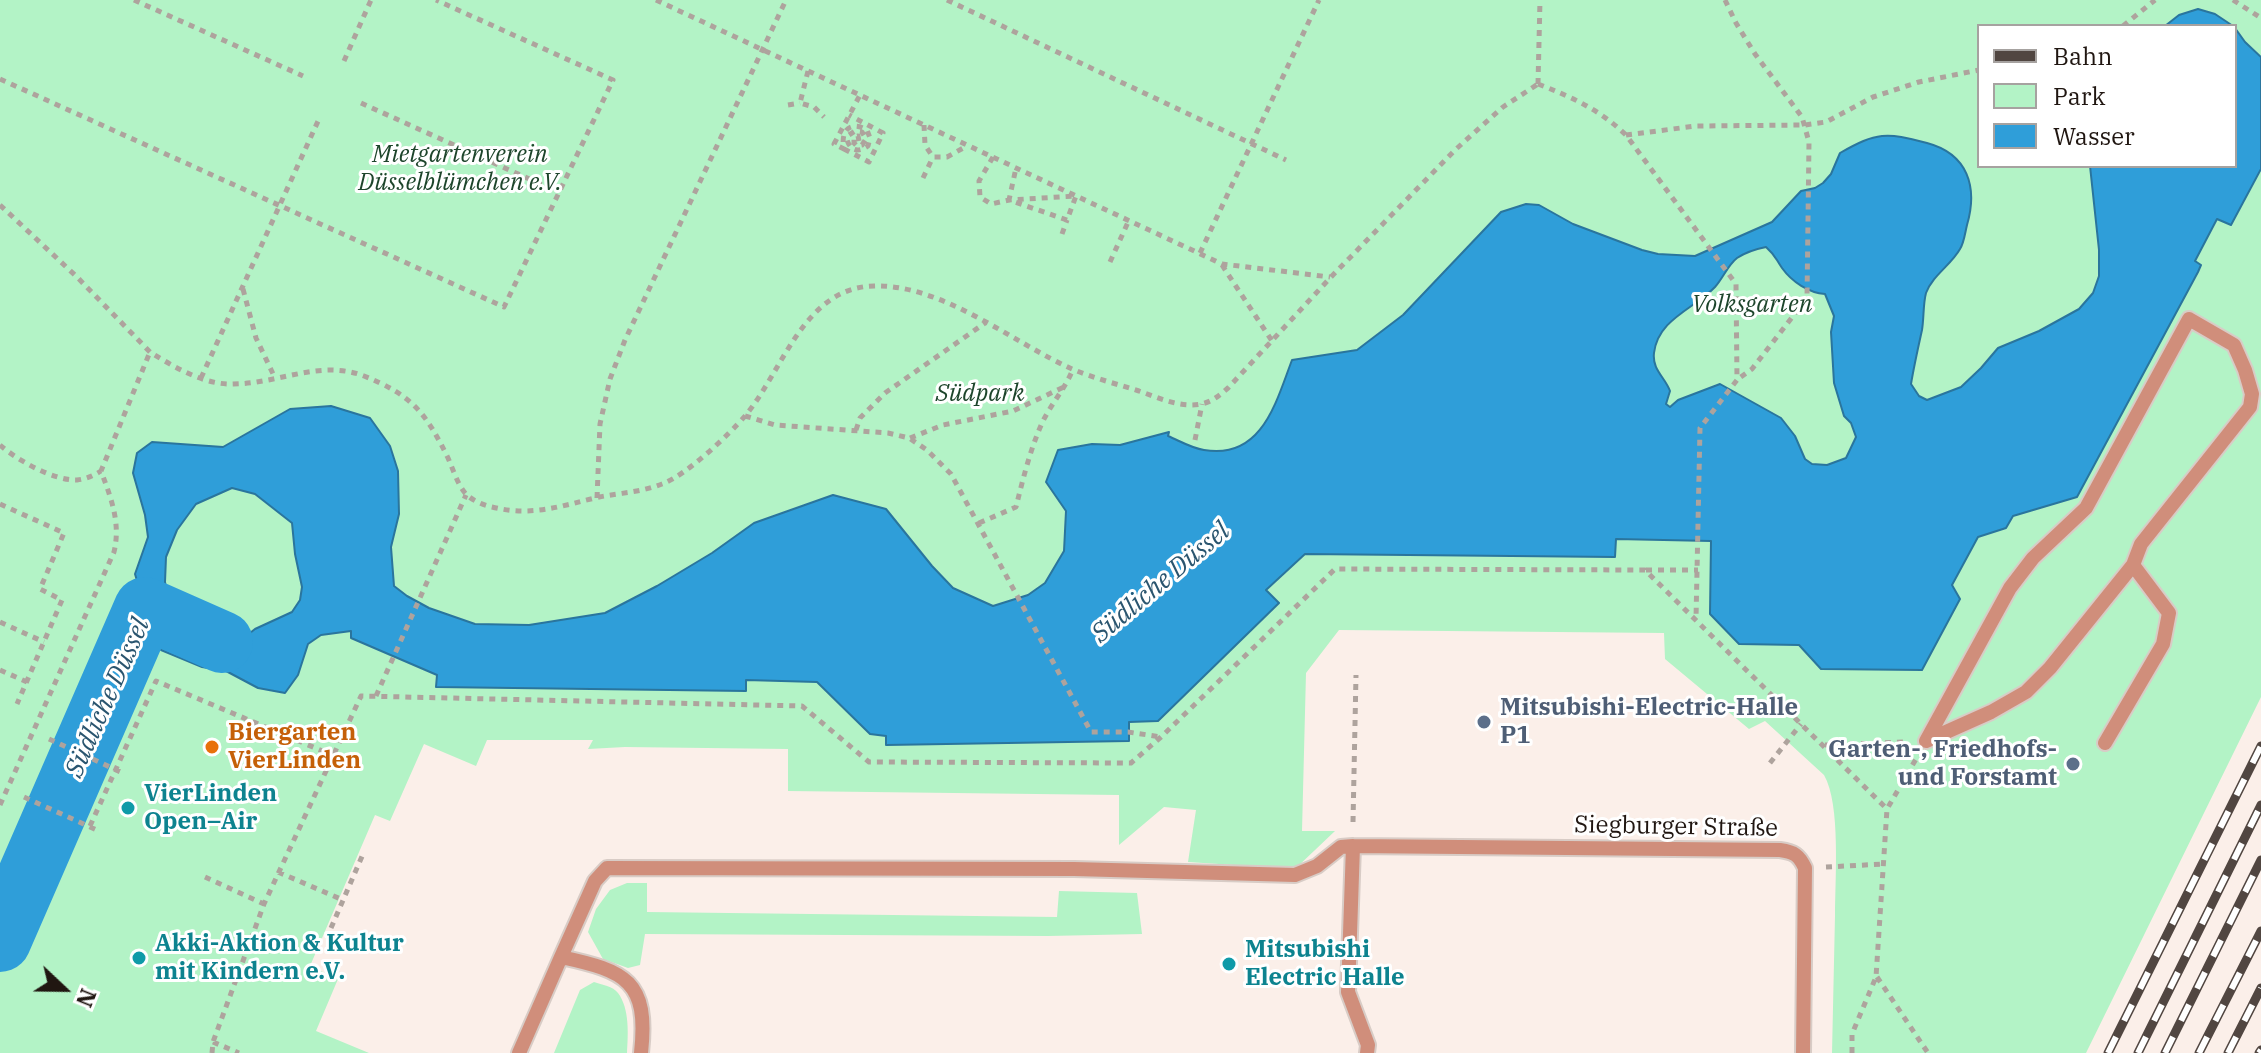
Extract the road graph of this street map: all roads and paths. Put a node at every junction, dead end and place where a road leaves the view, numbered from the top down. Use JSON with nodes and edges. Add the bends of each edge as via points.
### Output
{"nodes":[{"id":1,"x":134,"y":0,"type":"edge"},
{"id":2,"x":371,"y":0,"type":"edge"},
{"id":3,"x":436,"y":0,"type":"edge"},
{"id":4,"x":656,"y":0,"type":"edge"},
{"id":5,"x":786,"y":0,"type":"edge"},
{"id":6,"x":947,"y":0,"type":"edge"},
{"id":7,"x":1319,"y":0,"type":"edge"},
{"id":8,"x":1540,"y":0,"type":"edge"},
{"id":9,"x":1725,"y":0,"type":"edge"},
{"id":10,"x":2155,"y":0,"type":"edge"},
{"id":11,"x":2233,"y":0,"type":"edge"},
{"id":12,"x":2261,"y":18,"type":"edge"},
{"id":13,"x":2125,"y":24,"type":"edge"},
{"id":14,"x":763,"y":50,"type":"junction"},
{"id":15,"x":344,"y":61,"type":"dead end"},
{"id":16,"x":1977,"y":70,"type":"edge"},
{"id":17,"x":808,"y":71,"type":"junction"},
{"id":18,"x":303,"y":76,"type":"dead end"},
{"id":19,"x":0,"y":79,"type":"edge"},
{"id":20,"x":1538,"y":84,"type":"junction"},
{"id":21,"x":860,"y":95,"type":"junction"},
{"id":22,"x":361,"y":103,"type":"dead end"},
{"id":23,"x":800,"y":103,"type":"junction"},
{"id":24,"x":788,"y":105,"type":"dead end"},
{"id":25,"x":849,"y":115,"type":"junction"},
{"id":26,"x":824,"y":117,"type":"dead end"},
{"id":27,"x":319,"y":119,"type":"dead end"},
{"id":28,"x":924,"y":125,"type":"junction"},
{"id":29,"x":1805,"y":125,"type":"junction"},
{"id":30,"x":1626,"y":135,"type":"junction"},
{"id":31,"x":859,"y":141,"type":"dead end"},
{"id":32,"x":1251,"y":144,"type":"junction"},
{"id":33,"x":968,"y":145,"type":"junction"},
{"id":34,"x":844,"y":149,"type":"junction"},
{"id":35,"x":933,"y":157,"type":"junction"},
{"id":36,"x":993,"y":157,"type":"junction"},
{"id":37,"x":1286,"y":160,"type":"dead end"},
{"id":38,"x":1016,"y":168,"type":"junction"},
{"id":39,"x":923,"y":178,"type":"dead end"},
{"id":40,"x":558,"y":192,"type":"junction"},
{"id":41,"x":1076,"y":196,"type":"junction"},
{"id":42,"x":1009,"y":200,"type":"junction"},
{"id":43,"x":0,"y":205,"type":"edge"},
{"id":44,"x":280,"y":206,"type":"junction"},
{"id":45,"x":1067,"y":220,"type":"junction"},
{"id":46,"x":1129,"y":220,"type":"junction"},
{"id":47,"x":1062,"y":234,"type":"dead end"},
{"id":48,"x":1200,"y":253,"type":"junction"},
{"id":49,"x":1110,"y":262,"type":"dead end"},
{"id":50,"x":1222,"y":264,"type":"junction"},
{"id":51,"x":1331,"y":277,"type":"junction"},
{"id":52,"x":243,"y":288,"type":"junction"},
{"id":53,"x":986,"y":322,"type":"junction"},
{"id":54,"x":1272,"y":341,"type":"junction"},
{"id":55,"x":150,"y":352,"type":"junction"},
{"id":56,"x":1073,"y":369,"type":"junction"},
{"id":57,"x":201,"y":378,"type":"junction"},
{"id":58,"x":275,"y":378,"type":"junction"},
{"id":59,"x":1737,"y":380,"type":"junction"},
{"id":60,"x":1066,"y":386,"type":"junction"},
{"id":61,"x":1202,"y":404,"type":"junction"},
{"id":62,"x":745,"y":416,"type":"junction"},
{"id":63,"x":856,"y":430,"type":"junction"},
{"id":64,"x":909,"y":438,"type":"junction"},
{"id":65,"x":1195,"y":440,"type":"dead end"},
{"id":66,"x":0,"y":445,"type":"edge"},
{"id":67,"x":101,"y":471,"type":"junction"},
{"id":68,"x":466,"y":495,"type":"junction"},
{"id":69,"x":597,"y":498,"type":"junction"},
{"id":70,"x":0,"y":504,"type":"edge"},
{"id":71,"x":979,"y":523,"type":"junction"},
{"id":72,"x":2133,"y":565,"type":"junction"},
{"id":73,"x":1645,"y":570,"type":"junction"},
{"id":74,"x":1698,"y":570,"type":"junction"},
{"id":75,"x":1696,"y":619,"type":"junction"},
{"id":76,"x":0,"y":622,"type":"edge"},
{"id":77,"x":44,"y":642,"type":"junction"},
{"id":78,"x":0,"y":670,"type":"edge"},
{"id":79,"x":1356,"y":675,"type":"dead end"},
{"id":80,"x":27,"y":682,"type":"junction"},
{"id":81,"x":376,"y":696,"type":"junction"},
{"id":82,"x":17,"y":704,"type":"dead end"},
{"id":83,"x":1801,"y":724,"type":"junction"},
{"id":84,"x":1161,"y":737,"type":"junction"},
{"id":85,"x":50,"y":740,"type":"dead end"},
{"id":86,"x":1926,"y":741,"type":"junction"},
{"id":87,"x":2105,"y":743,"type":"dead end"},
{"id":88,"x":1824,"y":745,"type":"junction"},
{"id":89,"x":332,"y":755,"type":"junction"},
{"id":90,"x":1770,"y":763,"type":"dead end"},
{"id":91,"x":116,"y":770,"type":"junction"},
{"id":92,"x":125,"y":774,"type":"dead end"},
{"id":93,"x":24,"y":797,"type":"dead end"},
{"id":94,"x":0,"y":805,"type":"edge"},
{"id":95,"x":1887,"y":809,"type":"junction"},
{"id":96,"x":90,"y":826,"type":"junction"},
{"id":97,"x":99,"y":831,"type":"dead end"},
{"id":98,"x":1353,"y":846,"type":"junction"},
{"id":99,"x":363,"y":854,"type":"dead end"},
{"id":100,"x":1884,"y":864,"type":"junction"},
{"id":101,"x":1805,"y":868,"type":"junction"},
{"id":102,"x":278,"y":872,"type":"junction"},
{"id":103,"x":205,"y":877,"type":"dead end"},
{"id":104,"x":344,"y":900,"type":"junction"},
{"id":105,"x":264,"y":904,"type":"junction"},
{"id":106,"x":331,"y":928,"type":"dead end"},
{"id":107,"x":561,"y":957,"type":"junction"},
{"id":108,"x":1876,"y":977,"type":"junction"},
{"id":109,"x":213,"y":1042,"type":"junction"},
{"id":110,"x":212,"y":1053,"type":"edge"},
{"id":111,"x":239,"y":1053,"type":"edge"},
{"id":112,"x":519,"y":1053,"type":"edge"},
{"id":113,"x":641,"y":1053,"type":"edge"},
{"id":114,"x":1367,"y":1053,"type":"edge"},
{"id":115,"x":1803,"y":1053,"type":"edge"},
{"id":116,"x":1852,"y":1053,"type":"edge"},
{"id":117,"x":1928,"y":1053,"type":"edge"}],
"edges":[{"from":1,"to":18,"type":"path"},
{"from":2,"to":15,"type":"path"},
{"from":3,"to":40,"type":"path","via":[[613,80]]},
{"from":4,"to":14,"type":"path"},
{"from":5,"to":14,"type":"path"},
{"from":6,"to":32,"type":"path"},
{"from":7,"to":32,"type":"path"},
{"from":8,"to":20,"type":"path"},
{"from":9,"to":29,"type":"path"},
{"from":10,"to":13,"type":"path"},
{"from":11,"to":12,"type":"path"},
{"from":14,"to":17,"type":"path"},
{"from":14,"to":69,"type":"path","via":[[610,379],[600,424]]},
{"from":16,"to":29,"type":"path","via":[[1919,82],[1873,97],[1826,122]]},
{"from":17,"to":21,"type":"path"},
{"from":17,"to":23,"type":"path"},
{"from":19,"to":44,"type":"path"},
{"from":20,"to":30,"type":"path","via":[[1589,106]]},
{"from":20,"to":51,"type":"path","via":[[1455,150]]},
{"from":21,"to":25,"type":"path"},
{"from":21,"to":28,"type":"path"},
{"from":22,"to":40,"type":"path"},
{"from":23,"to":24,"type":"path"},
{"from":23,"to":26,"type":"path"},
{"from":25,"to":34,"type":"path","via":[[834,144]]},
{"from":25,"to":34,"type":"path","via":[[883,133],[869,162]]},
{"from":27,"to":44,"type":"path"},
{"from":28,"to":33,"type":"path"},
{"from":28,"to":35,"type":"path","via":[[925,145]]},
{"from":29,"to":30,"type":"path","via":[[1696,126]]},
{"from":29,"to":59,"type":"path","via":[[1807,298],[1752,369]]},
{"from":30,"to":59,"type":"path","via":[[1736,284]]},
{"from":31,"to":34,"type":"path","via":[[854,137],[857,146],[866,139],[855,131],[847,140],[861,151],[868,146],[867,130],[851,126],[842,139]]},
{"from":32,"to":37,"type":"path"},
{"from":32,"to":48,"type":"path"},
{"from":33,"to":35,"type":"path","via":[[947,157]]},
{"from":33,"to":36,"type":"path"},
{"from":35,"to":39,"type":"path"},
{"from":36,"to":38,"type":"path"},
{"from":36,"to":42,"type":"path","via":[[979,181],[980,197],[991,204]]},
{"from":38,"to":41,"type":"path"},
{"from":38,"to":42,"type":"path"},
{"from":40,"to":44,"type":"path","via":[[504,307]]},
{"from":41,"to":42,"type":"path"},
{"from":41,"to":45,"type":"path"},
{"from":41,"to":46,"type":"path"},
{"from":42,"to":45,"type":"path"},
{"from":43,"to":55,"type":"path"},
{"from":44,"to":52,"type":"path"},
{"from":45,"to":47,"type":"path"},
{"from":46,"to":48,"type":"path"},
{"from":46,"to":49,"type":"path"},
{"from":48,"to":50,"type":"path"},
{"from":50,"to":51,"type":"path"},
{"from":50,"to":54,"type":"path"},
{"from":51,"to":54,"type":"path"},
{"from":52,"to":57,"type":"path"},
{"from":52,"to":58,"type":"path","via":[[256,338]]},
{"from":53,"to":56,"type":"path"},
{"from":53,"to":62,"type":"path","via":[[908,289],[859,286],[813,313]]},
{"from":53,"to":63,"type":"path","via":[[885,393],[860,418]]},
{"from":54,"to":61,"type":"path","via":[[1218,397]]},
{"from":55,"to":57,"type":"path"},
{"from":55,"to":67,"type":"path"},
{"from":56,"to":60,"type":"path"},
{"from":56,"to":61,"type":"path","via":[[1180,405]]},
{"from":57,"to":58,"type":"path","via":[[230,384]]},
{"from":58,"to":68,"type":"path","via":[[339,370],[383,384],[417,406]]},
{"from":59,"to":74,"type":"path","via":[[1700,428]]},
{"from":60,"to":64,"type":"path","via":[[1013,411],[943,425]]},
{"from":60,"to":71,"type":"path","via":[[1043,421],[1016,507]]},
{"from":61,"to":65,"type":"path"},
{"from":62,"to":63,"type":"path","via":[[775,425]]},
{"from":62,"to":69,"type":"path","via":[[687,471],[662,484]]},
{"from":63,"to":64,"type":"path"},
{"from":64,"to":71,"type":"path","via":[[951,474]]},
{"from":66,"to":67,"type":"path","via":[[64,479],[89,478]]},
{"from":67,"to":94,"type":"path","via":[[116,522],[114,552]]},
{"from":68,"to":69,"type":"path","via":[[484,505],[524,512]]},
{"from":68,"to":81,"type":"path"},
{"from":70,"to":77,"type":"path","via":[[64,533],[40,589],[62,600]]},
{"from":71,"to":84,"type":"path","via":[[1091,732]]},
{"from":72,"to":86,"type":"lane","via":[[2026,692]]},
{"from":72,"to":86,"type":"lane","via":[[2149,532],[2250,407],[2252,394],[2234,345],[2189,319],[2086,508],[2010,588]]},
{"from":72,"to":87,"type":"lane","via":[[2169,613],[2163,644]]},
{"from":73,"to":74,"type":"path"},
{"from":73,"to":75,"type":"path"},
{"from":73,"to":84,"type":"path","via":[[1335,569]]},
{"from":74,"to":75,"type":"path"},
{"from":75,"to":83,"type":"path"},
{"from":76,"to":77,"type":"path"},
{"from":77,"to":80,"type":"path"},
{"from":78,"to":80,"type":"path"},
{"from":79,"to":98,"type":"path"},
{"from":80,"to":82,"type":"path"},
{"from":81,"to":84,"type":"path","via":[[802,706],[869,762],[1131,763]]},
{"from":81,"to":89,"type":"path","via":[[361,696]]},
{"from":83,"to":88,"type":"path"},
{"from":83,"to":90,"type":"path"},
{"from":85,"to":91,"type":"path"},
{"from":86,"to":88,"type":"path"},
{"from":86,"to":95,"type":"path"},
{"from":88,"to":95,"type":"path"},
{"from":89,"to":91,"type":"path","via":[[156,681]]},
{"from":89,"to":102,"type":"path"},
{"from":91,"to":92,"type":"path"},
{"from":91,"to":96,"type":"path"},
{"from":93,"to":96,"type":"path"},
{"from":95,"to":100,"type":"path"},
{"from":96,"to":97,"type":"path"},
{"from":98,"to":101,"type":"lane","name":"Siegburger Straße","via":[[1780,850],[1799,856]]},
{"from":98,"to":107,"type":"lane","via":[[1341,847],[1295,875],[607,868],[595,881]]},
{"from":98,"to":114,"type":"lane","via":[[1348,992]]},
{"from":99,"to":104,"type":"path"},
{"from":100,"to":101,"type":"path"},
{"from":100,"to":108,"type":"path"},
{"from":101,"to":115,"type":"lane"},
{"from":102,"to":104,"type":"path"},
{"from":102,"to":105,"type":"path"},
{"from":103,"to":105,"type":"path"},
{"from":104,"to":106,"type":"path"},
{"from":105,"to":109,"type":"path"},
{"from":107,"to":112,"type":"lane"},
{"from":107,"to":113,"type":"lane","via":[[607,968],[634,989],[644,1025]]},
{"from":108,"to":116,"type":"path","via":[[1852,1034]]},
{"from":108,"to":117,"type":"path"},
{"from":109,"to":110,"type":"path"},
{"from":109,"to":111,"type":"path"}]}
